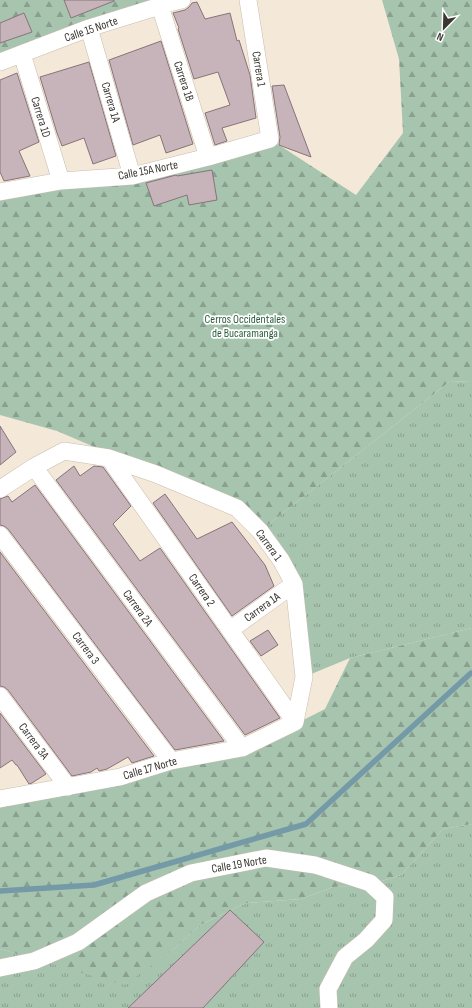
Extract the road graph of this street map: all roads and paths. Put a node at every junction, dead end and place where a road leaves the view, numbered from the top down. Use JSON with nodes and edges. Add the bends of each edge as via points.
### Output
{"nodes":[{"id":1,"x":182,"y":0,"type":"edge"},
{"id":2,"x":248,"y":0,"type":"edge"},
{"id":3,"x":160,"y":6,"type":"junction"},
{"id":4,"x":89,"y":28,"type":"junction"},
{"id":5,"x":22,"y":54,"type":"junction"},
{"id":6,"x":0,"y":62,"type":"edge"},
{"id":7,"x":270,"y":139,"type":"joint"},
{"id":8,"x":208,"y":157,"type":"junction"},
{"id":9,"x":132,"y":176,"type":"junction"},
{"id":10,"x":61,"y":181,"type":"junction"},
{"id":11,"x":0,"y":192,"type":"edge"},
{"id":12,"x":109,"y":458,"type":"junction"},
{"id":13,"x":34,"y":467,"type":"junction"},
{"id":14,"x":0,"y":489,"type":"edge"},
{"id":15,"x":0,"y":535,"type":"edge"},
{"id":16,"x":294,"y":584,"type":"junction"},
{"id":17,"x":230,"y":630,"type":"junction"},
{"id":18,"x":0,"y":696,"type":"edge"},
{"id":19,"x":295,"y":722,"type":"junction"},
{"id":20,"x":242,"y":748,"type":"junction"},
{"id":21,"x":171,"y":761,"type":"junction"},
{"id":22,"x":68,"y":787,"type":"junction"},
{"id":23,"x":0,"y":798,"type":"edge"},
{"id":24,"x":0,"y":968,"type":"edge"},
{"id":25,"x":329,"y":1008,"type":"edge"}],
"edges":[{"from":1,"to":3,"type":"street","name":"Calle 15 Norte"},
{"from":2,"to":7,"type":"street","name":"Carrera 1"},
{"from":3,"to":4,"type":"street","name":"Calle 15 Norte"},
{"from":3,"to":8,"type":"street","name":"Carrera 1B"},
{"from":4,"to":5,"type":"street","name":"Calle 15 Norte"},
{"from":4,"to":9,"type":"street","name":"Carrera 1A"},
{"from":5,"to":6,"type":"street","name":"Calle 15 Norte"},
{"from":5,"to":10,"type":"street","name":"Carrera 1D"},
{"from":7,"to":8,"type":"street","name":"Calle 15A Norte"},
{"from":8,"to":9,"type":"street","name":"Calle 15A Norte"},
{"from":9,"to":10,"type":"street","name":"Calle 15A Norte"},
{"from":10,"to":11,"type":"street","name":"Calle 15A Norte"},
{"from":12,"to":13,"type":"street","name":"Carrera 1","via":[[64,451]]},
{"from":12,"to":16,"type":"street","name":"Carrera 1","via":[[156,474],[237,508],[260,531],[281,560]]},
{"from":12,"to":17,"type":"street","name":"Carrera 2"},
{"from":13,"to":14,"type":"street","name":"Carrera 1"},
{"from":13,"to":20,"type":"street","name":"Carrera 2A"},
{"from":15,"to":21,"type":"street","name":"Carrera 3"},
{"from":16,"to":17,"type":"street","name":"Carrera 1A"},
{"from":16,"to":19,"type":"street","name":"Carrera 1","via":[[304,677]]},
{"from":17,"to":19,"type":"street","name":"Carrera 2"},
{"from":18,"to":22,"type":"street","name":"Carrera 3A"},
{"from":19,"to":20,"type":"street","name":"Calle 17 Norte"},
{"from":20,"to":21,"type":"street","name":"Calle 17 Norte"},
{"from":21,"to":22,"type":"street","name":"Calle 17 Norte","via":[[120,777]]},
{"from":22,"to":23,"type":"street","name":"Calle 17 Norte"},
{"from":24,"to":25,"type":"street","name":"Calle 19 Norte","via":[[34,961],[78,942],[146,893],[191,873],[266,858],[315,866],[370,883],[385,897],[384,920],[366,940],[345,957],[328,989]]}]}
